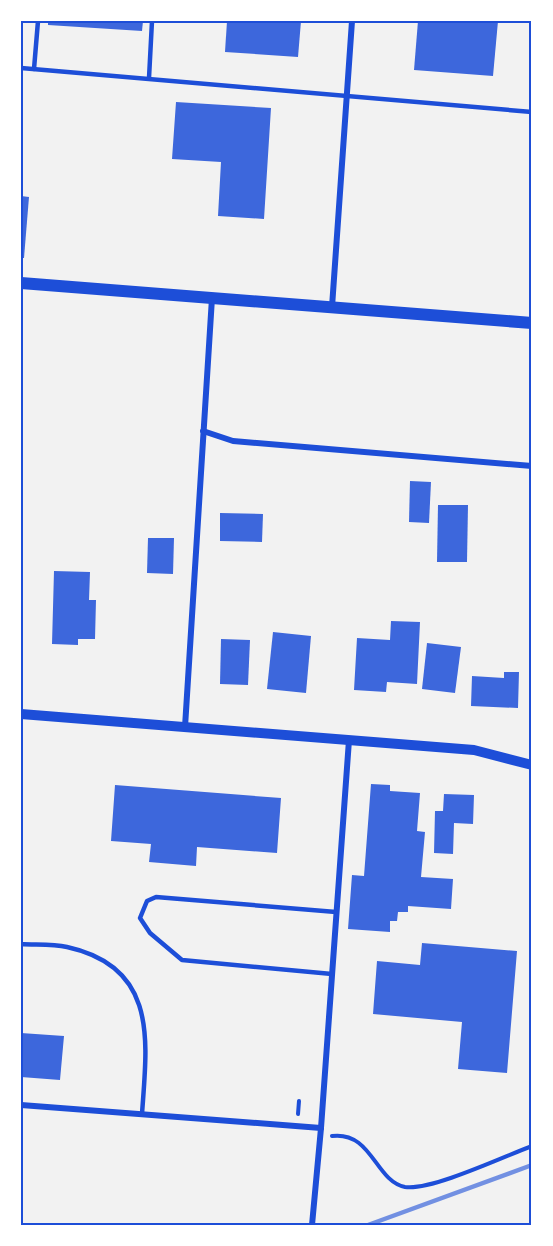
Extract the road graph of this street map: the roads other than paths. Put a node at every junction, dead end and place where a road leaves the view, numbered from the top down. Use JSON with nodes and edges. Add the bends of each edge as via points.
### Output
{"nodes":[{"id":1,"x":38,"y":21,"type":"edge"},
{"id":2,"x":152,"y":21,"type":"edge"},
{"id":3,"x":352,"y":21,"type":"edge"},
{"id":4,"x":21,"y":68,"type":"edge"},
{"id":5,"x":34,"y":69,"type":"junction"},
{"id":6,"x":149,"y":78,"type":"junction"},
{"id":7,"x":347,"y":94,"type":"junction"},
{"id":8,"x":532,"y":112,"type":"edge"},
{"id":9,"x":21,"y":283,"type":"edge"},
{"id":10,"x":212,"y":298,"type":"junction"},
{"id":11,"x":332,"y":308,"type":"junction"},
{"id":12,"x":532,"y":323,"type":"edge"},
{"id":13,"x":203,"y":431,"type":"junction"},
{"id":14,"x":532,"y":466,"type":"edge"},
{"id":15,"x":21,"y":714,"type":"edge"},
{"id":16,"x":185,"y":727,"type":"junction"},
{"id":17,"x":349,"y":740,"type":"junction"},
{"id":18,"x":532,"y":765,"type":"edge"},
{"id":19,"x":336,"y":912,"type":"junction"},
{"id":20,"x":21,"y":944,"type":"edge"},
{"id":21,"x":332,"y":974,"type":"junction"},
{"id":22,"x":21,"y":1105,"type":"edge"},
{"id":23,"x":142,"y":1114,"type":"junction"},
{"id":24,"x":321,"y":1128,"type":"junction"},
{"id":25,"x":312,"y":1225,"type":"edge"}],
"edges":[{"from":1,"to":5,"type":"lane"},
{"from":2,"to":6,"type":"lane"},
{"from":3,"to":7,"type":"street"},
{"from":4,"to":5,"type":"lane"},
{"from":5,"to":6,"type":"lane"},
{"from":6,"to":7,"type":"lane"},
{"from":7,"to":8,"type":"lane"},
{"from":7,"to":11,"type":"street"},
{"from":9,"to":10,"type":"main road"},
{"from":10,"to":11,"type":"main road"},
{"from":10,"to":13,"type":"street"},
{"from":11,"to":12,"type":"main road"},
{"from":13,"to":14,"type":"street","via":[[233,441]]},
{"from":13,"to":16,"type":"street"},
{"from":15,"to":16,"type":"street"},
{"from":16,"to":17,"type":"street"},
{"from":17,"to":18,"type":"street","via":[[474,750]]},
{"from":17,"to":19,"type":"street"},
{"from":19,"to":21,"type":"street"},
{"from":19,"to":21,"type":"lane","via":[[156,897],[147,901],[140,918],[150,933],[182,960]]},
{"from":20,"to":23,"type":"lane","via":[[67,947],[96,957],[120,975],[139,998],[146,1028]]},
{"from":21,"to":24,"type":"street"},
{"from":22,"to":23,"type":"street"},
{"from":23,"to":24,"type":"street"},
{"from":24,"to":25,"type":"street"}]}
